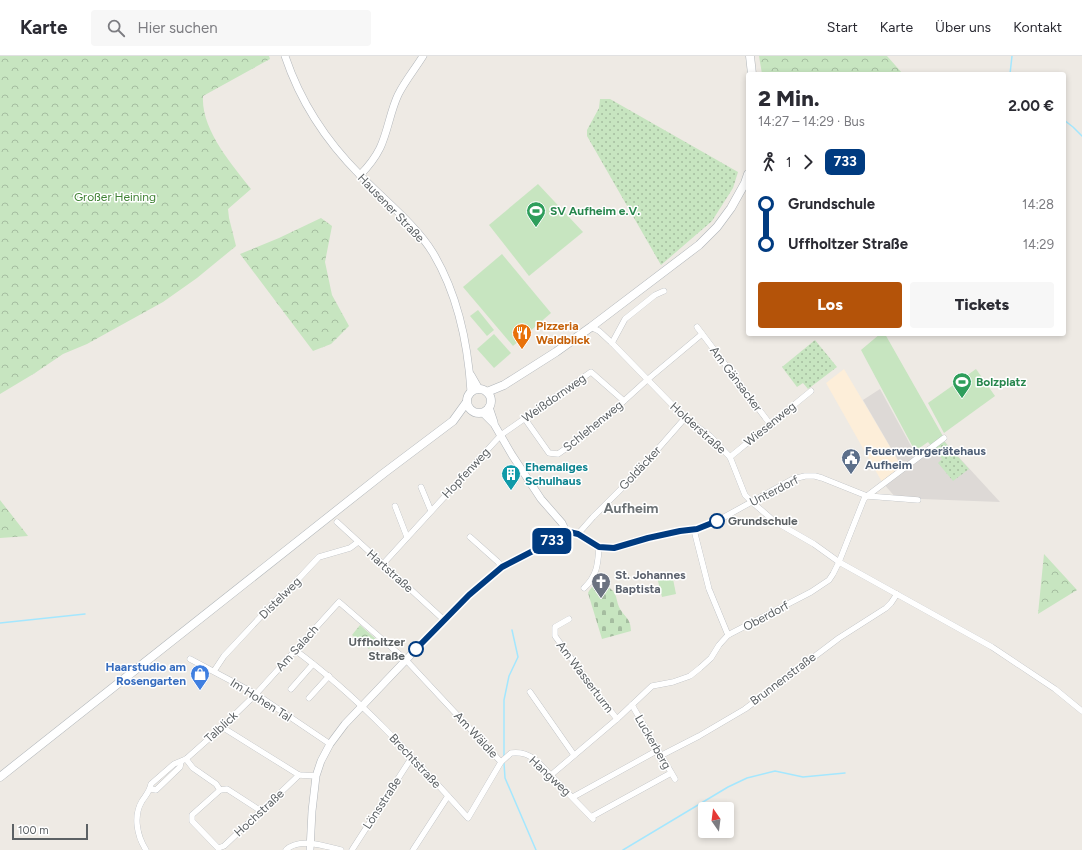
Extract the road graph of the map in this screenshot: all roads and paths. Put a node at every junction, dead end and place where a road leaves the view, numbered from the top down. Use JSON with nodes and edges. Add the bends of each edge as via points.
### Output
{"nodes":[{"id":1,"x":285,"y":56,"type":"edge"},
{"id":2,"x":423,"y":56,"type":"edge"},
{"id":3,"x":750,"y":56,"type":"edge"},
{"id":4,"x":752,"y":72,"type":"edge"},
{"id":5,"x":360,"y":175,"type":"junction"},
{"id":6,"x":746,"y":180,"type":"edge"},
{"id":7,"x":664,"y":291,"type":"dead end"},
{"id":8,"x":591,"y":327,"type":"junction"},
{"id":9,"x":696,"y":327,"type":"dead end"},
{"id":10,"x":702,"y":334,"type":"junction"},
{"id":11,"x":612,"y":343,"type":"junction"},
{"id":12,"x":647,"y":380,"type":"junction"},
{"id":13,"x":504,"y":385,"type":"junction"},
{"id":14,"x":479,"y":391,"type":"junction"},
{"id":15,"x":810,"y":391,"type":"dead end"},
{"id":16,"x":624,"y":401,"type":"junction"},
{"id":17,"x":466,"y":403,"type":"junction"},
{"id":18,"x":488,"y":407,"type":"junction"},
{"id":19,"x":474,"y":412,"type":"junction"},
{"id":20,"x":685,"y":418,"type":"junction"},
{"id":21,"x":525,"y":419,"type":"junction"},
{"id":22,"x":453,"y":421,"type":"junction"},
{"id":23,"x":770,"y":424,"type":"junction"},
{"id":24,"x":501,"y":435,"type":"junction"},
{"id":25,"x":944,"y":438,"type":"dead end"},
{"id":26,"x":730,"y":457,"type":"junction"},
{"id":27,"x":422,"y":487,"type":"dead end"},
{"id":28,"x":867,"y":496,"type":"junction"},
{"id":29,"x":918,"y":500,"type":"dead end"},
{"id":30,"x":752,"y":502,"type":"junction"},
{"id":31,"x":394,"y":506,"type":"dead end"},
{"id":32,"x":431,"y":511,"type":"junction"},
{"id":33,"x":338,"y":522,"type":"dead end"},
{"id":34,"x":694,"y":530,"type":"junction"},
{"id":35,"x":565,"y":531,"type":"junction"},
{"id":36,"x":578,"y":534,"type":"junction"},
{"id":37,"x":407,"y":537,"type":"junction"},
{"id":38,"x":470,"y":537,"type":"dead end"},
{"id":39,"x":358,"y":542,"type":"junction"},
{"id":40,"x":599,"y":547,"type":"junction"},
{"id":41,"x":839,"y":562,"type":"junction"},
{"id":42,"x":383,"y":564,"type":"junction"},
{"id":43,"x":502,"y":567,"type":"junction"},
{"id":44,"x":584,"y":588,"type":"dead end"},
{"id":45,"x":897,"y":594,"type":"junction"},
{"id":46,"x":338,"y":602,"type":"joint"},
{"id":47,"x":569,"y":619,"type":"dead end"},
{"id":48,"x":444,"y":620,"type":"junction"},
{"id":49,"x":728,"y":635,"type":"junction"},
{"id":50,"x":295,"y":650,"type":"junction"},
{"id":51,"x":190,"y":659,"type":"dead end"},
{"id":52,"x":406,"y":660,"type":"junction"},
{"id":53,"x":313,"y":664,"type":"junction"},
{"id":54,"x":214,"y":671,"type":"junction"},
{"id":55,"x":329,"y":676,"type":"junction"},
{"id":56,"x":291,"y":689,"type":"dead end"},
{"id":57,"x":530,"y":692,"type":"dead end"},
{"id":58,"x":256,"y":694,"type":"junction"},
{"id":59,"x":309,"y":698,"type":"dead end"},
{"id":60,"x":362,"y":705,"type":"junction"},
{"id":61,"x":632,"y":705,"type":"junction"},
{"id":62,"x":1082,"y":711,"type":"edge"},
{"id":63,"x":617,"y":719,"type":"junction"},
{"id":64,"x":222,"y":727,"type":"junction"},
{"id":65,"x":330,"y":744,"type":"junction"},
{"id":66,"x":660,"y":752,"type":"junction"},
{"id":67,"x":574,"y":755,"type":"junction"},
{"id":68,"x":412,"y":757,"type":"junction"},
{"id":69,"x":183,"y":760,"type":"junction"},
{"id":70,"x":501,"y":762,"type":"junction"},
{"id":71,"x":671,"y":773,"type":"junction"},
{"id":72,"x":551,"y":774,"type":"junction"},
{"id":73,"x":299,"y":775,"type":"junction"},
{"id":74,"x":316,"y":776,"type":"junction"},
{"id":75,"x":0,"y":777,"type":"edge"},
{"id":76,"x":675,"y":779,"type":"dead end"},
{"id":77,"x":220,"y":790,"type":"junction"},
{"id":78,"x":448,"y":796,"type":"junction"},
{"id":79,"x":573,"y":797,"type":"junction"},
{"id":80,"x":261,"y":811,"type":"junction"},
{"id":81,"x":468,"y":818,"type":"joint"},
{"id":82,"x":310,"y":847,"type":"edge"},
{"id":83,"x":146,"y":850,"type":"edge"},
{"id":84,"x":286,"y":850,"type":"edge"},
{"id":85,"x":341,"y":850,"type":"edge"},
{"id":86,"x":352,"y":850,"type":"edge"},
{"id":87,"x":413,"y":850,"type":"edge"}],
"edges":[{"from":1,"to":5,"type":"street","name":"Hausener Straße","via":[[304,102],[337,151]]},
{"from":2,"to":5,"type":"street","via":[[398,96],[380,148]]},
{"from":3,"to":4,"type":"main road"},
{"from":5,"to":14,"type":"street","name":"Hausener Straße","via":[[396,210],[432,252],[459,315],[470,373]]},
{"from":6,"to":8,"type":"main road","via":[[731,208],[699,245]]},
{"from":7,"to":11,"type":"street","via":[[625,319]]},
{"from":8,"to":11,"type":"street","name":"Holderstraße"},
{"from":8,"to":13,"type":"main road"},
{"from":9,"to":10,"type":"street","name":"Am Gänsacker"},
{"from":10,"to":12,"type":"street","name":"Am Gänsacker"},
{"from":10,"to":23,"type":"street","name":"Am Gänsacker"},
{"from":11,"to":12,"type":"street","name":"Holderstraße"},
{"from":12,"to":16,"type":"street","name":"Schlehenweg"},
{"from":12,"to":20,"type":"street","name":"Holderstraße"},
{"from":13,"to":14,"type":"main road"},
{"from":13,"to":18,"type":"main road"},
{"from":14,"to":17,"type":"main road","via":[[467,397]]},
{"from":14,"to":18,"type":"main road"},
{"from":15,"to":23,"type":"street","name":"Wiesenweg"},
{"from":16,"to":21,"type":"street","name":"Weißdornweg","via":[[591,372]]},
{"from":16,"to":21,"type":"street","name":"Schlehenweg","via":[[558,454],[550,453]]},
{"from":17,"to":19,"type":"main road"},
{"from":17,"to":22,"type":"main road"},
{"from":18,"to":19,"type":"main road"},
{"from":18,"to":24,"type":"street"},
{"from":19,"to":22,"type":"main road"},
{"from":20,"to":26,"type":"street","name":"Holderstraße","via":[[710,436]]},
{"from":20,"to":36,"type":"street","name":"Goldäcker"},
{"from":21,"to":24,"type":"street","name":"Weißdornweg"},
{"from":22,"to":75,"type":"main road"},
{"from":23,"to":26,"type":"street","name":"Wiesenweg"},
{"from":24,"to":32,"type":"street","name":"Hopfenweg"},
{"from":24,"to":35,"type":"street","via":[[541,499],[562,523]]},
{"from":25,"to":28,"type":"street"},
{"from":26,"to":30,"type":"street","name":"Holderstraße","via":[[746,495]]},
{"from":27,"to":32,"type":"street","name":"Hopfenweg"},
{"from":28,"to":29,"type":"street","name":"Unterdorf"},
{"from":28,"to":30,"type":"street","name":"Unterdorf","via":[[822,478],[805,476],[793,479]]},
{"from":28,"to":41,"type":"street","name":"Oberdorf"},
{"from":30,"to":34,"type":"street","name":"Unterdorf"},
{"from":30,"to":41,"type":"street","name":"Holderstraße","via":[[774,521]]},
{"from":31,"to":37,"type":"street"},
{"from":32,"to":37,"type":"street","name":"Hopfenweg"},
{"from":33,"to":39,"type":"street","name":"Hartstraße"},
{"from":34,"to":40,"type":"street","name":"Unterdorf","via":[[648,538],[614,548]]},
{"from":34,"to":49,"type":"street","via":[[709,589]]},
{"from":35,"to":36,"type":"street"},
{"from":35,"to":43,"type":"street","via":[[562,536]]},
{"from":36,"to":40,"type":"street"},
{"from":37,"to":42,"type":"street","name":"Hopfenweg"},
{"from":38,"to":43,"type":"street"},
{"from":39,"to":42,"type":"street","name":"Hartstraße"},
{"from":39,"to":54,"type":"street","name":"Distelweg","via":[[350,548],[319,557],[276,599],[224,656]]},
{"from":40,"to":44,"type":"street","via":[[597,569],[594,577]]},
{"from":41,"to":45,"type":"street","name":"Holderstraße"},
{"from":41,"to":49,"type":"street","name":"Oberdorf","via":[[833,574],[822,586]]},
{"from":42,"to":48,"type":"street","name":"Hartstraße"},
{"from":43,"to":48,"type":"street"},
{"from":45,"to":62,"type":"street","name":"Holderstraße","via":[[992,647],[1055,689]]},
{"from":45,"to":66,"type":"street","name":"Brunnenstraße","via":[[886,608],[839,638],[745,708],[699,736]]},
{"from":46,"to":50,"type":"street","name":"Am Salach"},
{"from":46,"to":52,"type":"street","name":"Am Wäldle"},
{"from":47,"to":63,"type":"street","name":"Am Wasserturm","via":[[555,627],[556,636]]},
{"from":48,"to":52,"type":"street"},
{"from":49,"to":61,"type":"street","name":"Oberdorf","via":[[710,658],[690,676],[652,686]]},
{"from":50,"to":53,"type":"street","name":"Brechtstraße"},
{"from":50,"to":58,"type":"street","name":"Am Salach"},
{"from":51,"to":54,"type":"street","name":"Im Hohen Tal"},
{"from":52,"to":60,"type":"street"},
{"from":52,"to":70,"type":"street","name":"Am Wäldle"},
{"from":53,"to":55,"type":"street","name":"Brechtstraße"},
{"from":53,"to":56,"type":"street"},
{"from":54,"to":58,"type":"street","name":"Im Hohen Tal"},
{"from":55,"to":59,"type":"street"},
{"from":55,"to":60,"type":"street","name":"Brechtstraße"},
{"from":57,"to":67,"type":"street"},
{"from":58,"to":64,"type":"street","name":"Talblick"},
{"from":58,"to":65,"type":"street","name":"Im Hohen Tal"},
{"from":60,"to":65,"type":"street"},
{"from":60,"to":68,"type":"street","name":"Brechtstraße"},
{"from":61,"to":63,"type":"street","name":"Oberdorf"},
{"from":61,"to":66,"type":"street","name":"Luckerberg"},
{"from":63,"to":67,"type":"street","name":"Oberdorf"},
{"from":64,"to":69,"type":"street","name":"Talblick"},
{"from":64,"to":73,"type":"street"},
{"from":65,"to":74,"type":"street"},
{"from":66,"to":71,"type":"street","name":"Luckerberg"},
{"from":66,"to":79,"type":"street","name":"Brunnenstraße"},
{"from":67,"to":72,"type":"street","name":"Oberdorf"},
{"from":68,"to":78,"type":"street","name":"Brechtstraße"},
{"from":68,"to":86,"type":"street","name":"Lönsstraße"},
{"from":69,"to":77,"type":"street","via":[[216,784]]},
{"from":69,"to":83,"type":"street","name":"Talblick","via":[[151,784],[151,789],[141,803],[137,819]]},
{"from":70,"to":72,"type":"street","name":"Hangweg","via":[[511,753],[522,752]]},
{"from":70,"to":81,"type":"street","name":"Am Wäldle"},
{"from":71,"to":76,"type":"street","name":"Luckerberg"},
{"from":71,"to":79,"type":"street","name":"Hangweg","via":[[592,818]]},
{"from":72,"to":79,"type":"street","name":"Hangweg"},
{"from":73,"to":74,"type":"street"},
{"from":73,"to":80,"type":"street","name":"Hochstraße"},
{"from":74,"to":82,"type":"street"},
{"from":77,"to":80,"type":"street","via":[[227,789]]},
{"from":77,"to":80,"type":"street","name":"Hochstraße","via":[[192,815],[192,822],[218,848],[224,846]]},
{"from":78,"to":81,"type":"street","name":"Brechtstraße"},
{"from":78,"to":87,"type":"street"},
{"from":82,"to":84,"type":"street","via":[[300,843]]},
{"from":82,"to":85,"type":"street","via":[[328,846]]}]}
